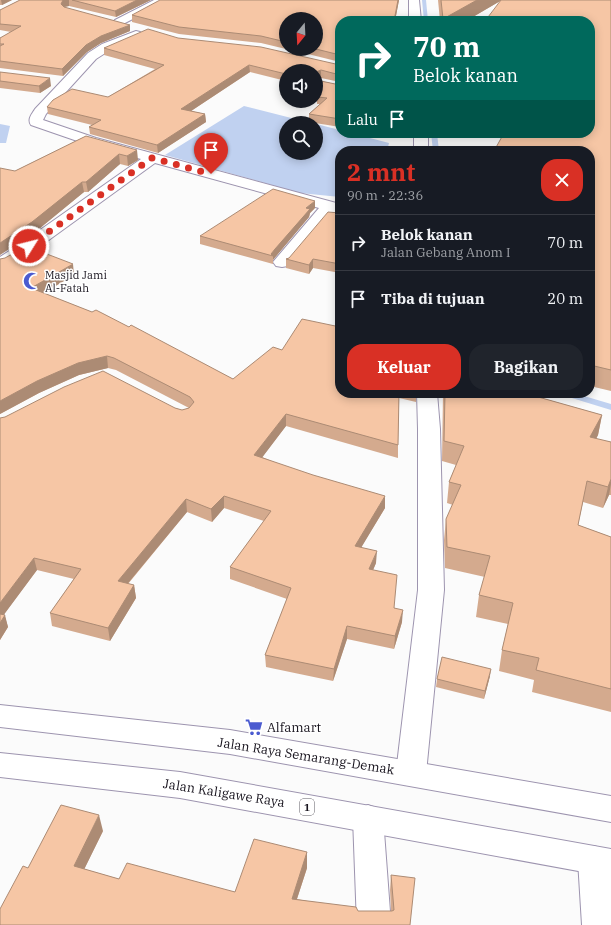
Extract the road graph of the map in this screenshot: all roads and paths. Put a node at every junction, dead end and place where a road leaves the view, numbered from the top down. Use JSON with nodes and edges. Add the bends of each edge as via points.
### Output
{"nodes":[{"id":1,"x":162,"y":0,"type":"edge"},
{"id":2,"x":414,"y":0,"type":"edge"},
{"id":3,"x":415,"y":16,"type":"edge"},
{"id":4,"x":105,"y":19,"type":"edge"},
{"id":5,"x":119,"y":22,"type":"junction"},
{"id":6,"x":52,"y":80,"type":"dead end"},
{"id":7,"x":66,"y":82,"type":"junction"},
{"id":8,"x":152,"y":158,"type":"junction"},
{"id":9,"x":335,"y":207,"type":"edge"},
{"id":10,"x":282,"y":262,"type":"dead end"},
{"id":11,"x":0,"y":264,"type":"edge"},
{"id":12,"x":427,"y":398,"type":"edge"},
{"id":13,"x":0,"y":716,"type":"edge"},
{"id":14,"x":0,"y":765,"type":"edge"},
{"id":15,"x":411,"y":773,"type":"junction"},
{"id":16,"x":611,"y":809,"type":"edge"},
{"id":17,"x":368,"y":818,"type":"junction"},
{"id":18,"x":602,"y":862,"type":"edge"},
{"id":19,"x":374,"y":925,"type":"edge"},
{"id":20,"x":599,"y":925,"type":"edge"}],
"edges":[{"from":1,"to":5,"type":"main road"},
{"from":2,"to":3,"type":"main road"},
{"from":4,"to":5,"type":"main road"},
{"from":5,"to":7,"type":"main road","via":[[148,30],[99,51]]},
{"from":6,"to":7,"type":"main road"},
{"from":7,"to":8,"type":"main road","via":[[40,112],[36,122]]},
{"from":8,"to":9,"type":"main road"},
{"from":8,"to":11,"type":"main road"},
{"from":9,"to":10,"type":"main road"},
{"from":12,"to":15,"type":"main road","via":[[430,590]]},
{"from":13,"to":15,"type":"main road","name":"Jalan Raya Semarang-Demak","via":[[230,742]]},
{"from":14,"to":17,"type":"main road","name":"Jalan Kaligawe Raya","number":"1","via":[[180,785]]},
{"from":15,"to":16,"type":"main road","name":"Jalan Raya Semarang-Demak"},
{"from":17,"to":18,"type":"main road","name":"Jalan Kaligawe Raya","number":"1"},
{"from":17,"to":19,"type":"main road"},
{"from":18,"to":20,"type":"main road"}]}
